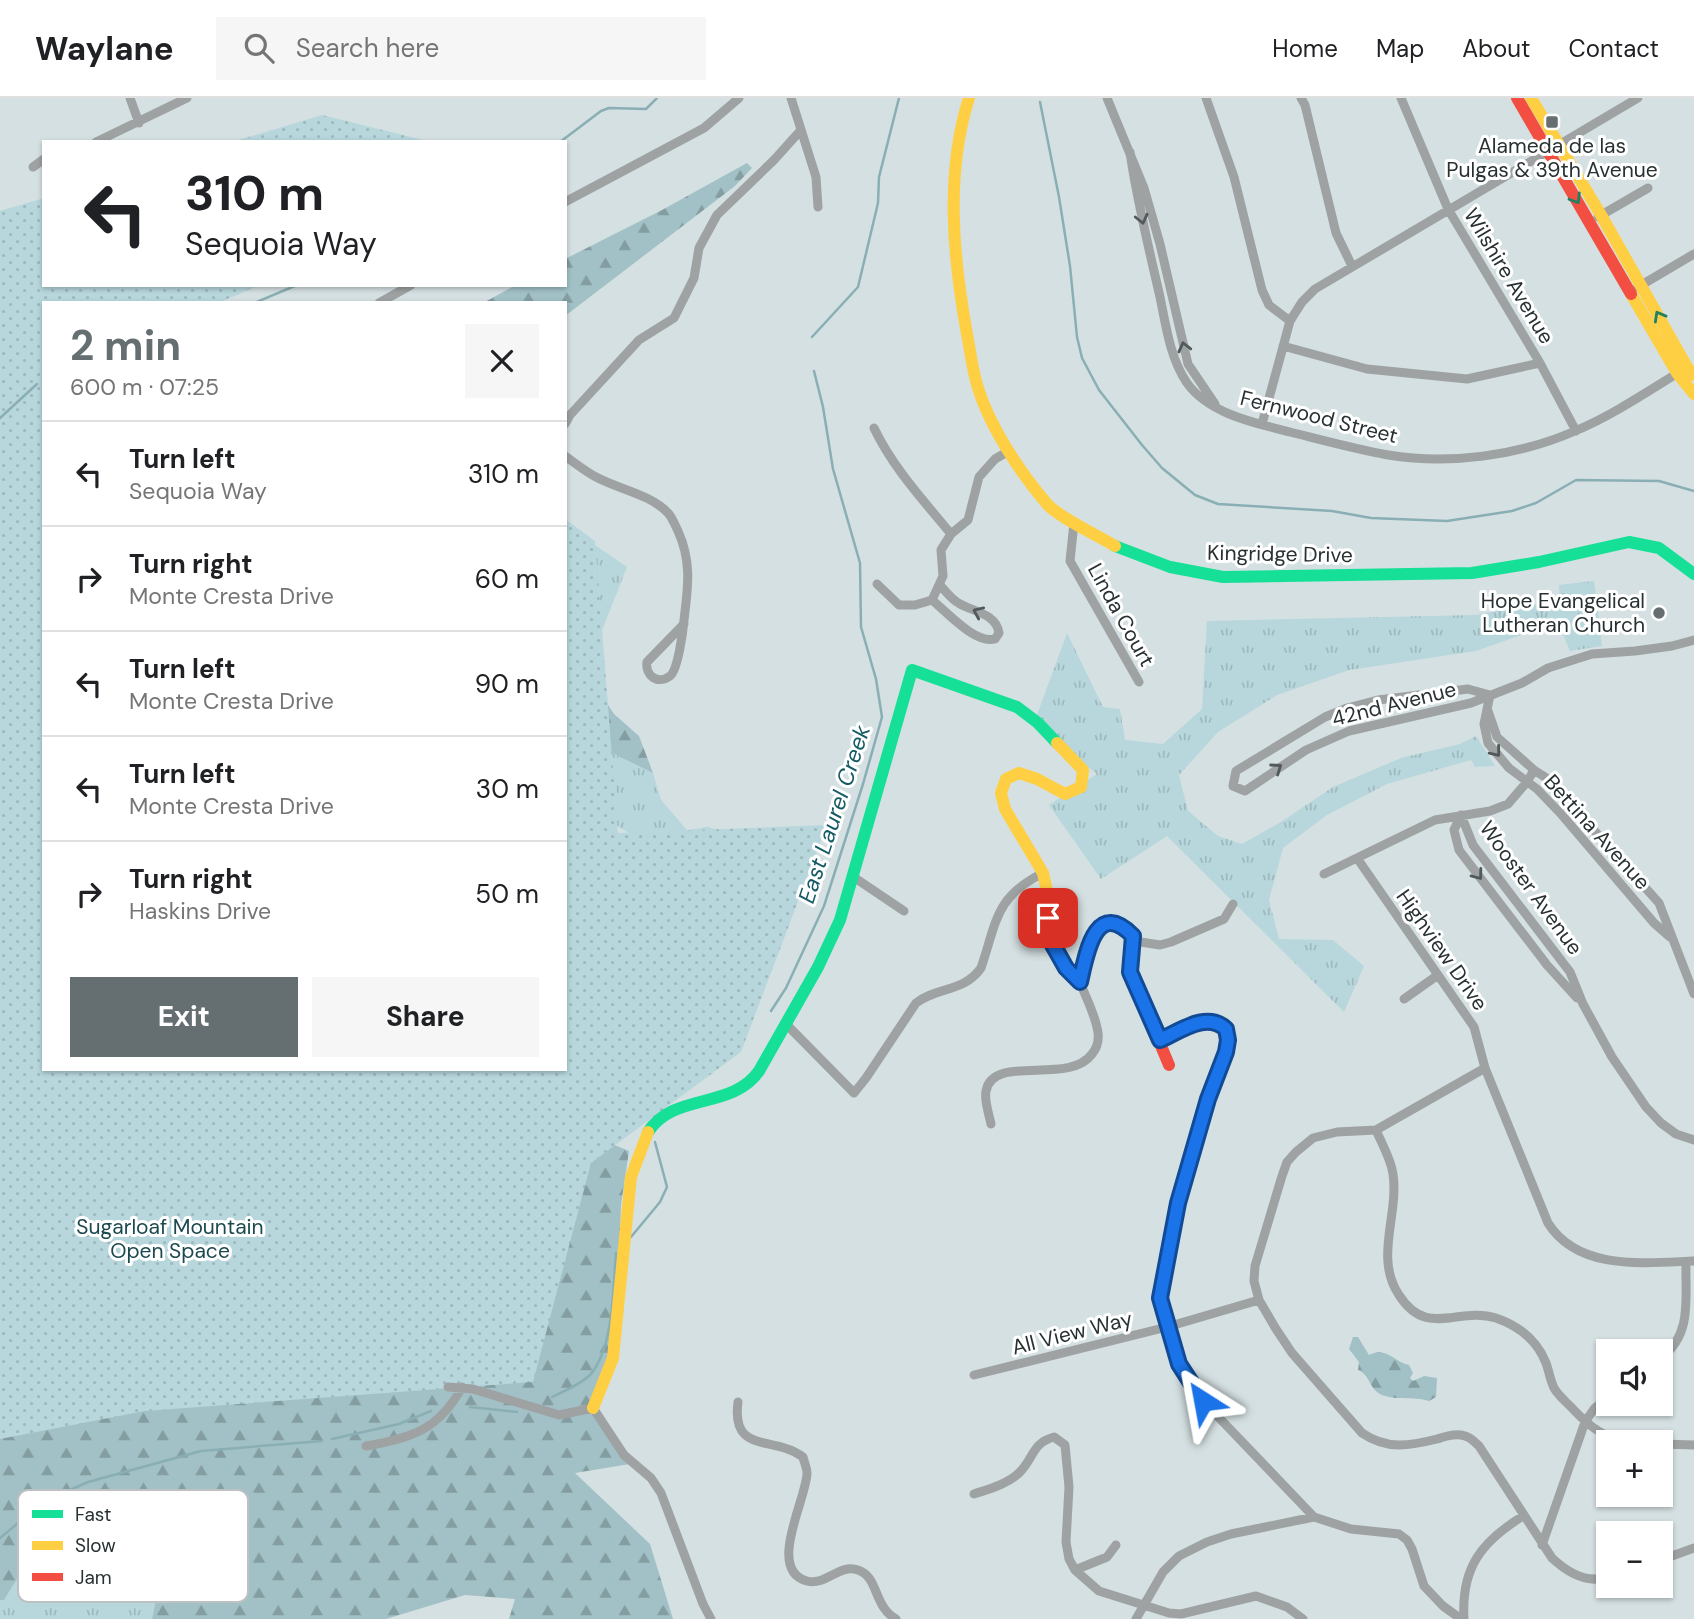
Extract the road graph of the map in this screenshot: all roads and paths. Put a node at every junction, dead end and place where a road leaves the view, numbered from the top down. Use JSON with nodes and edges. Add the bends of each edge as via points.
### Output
{"nodes":[{"id":1,"x":130,"y":98,"type":"edge"},
{"id":2,"x":187,"y":98,"type":"edge"},
{"id":3,"x":738,"y":98,"type":"edge"},
{"id":4,"x":791,"y":98,"type":"edge"},
{"id":5,"x":969,"y":98,"type":"edge"},
{"id":6,"x":1107,"y":98,"type":"edge"},
{"id":7,"x":1206,"y":98,"type":"edge"},
{"id":8,"x":1301,"y":98,"type":"edge"},
{"id":9,"x":1401,"y":98,"type":"edge"},
{"id":10,"x":1517,"y":98,"type":"edge"},
{"id":11,"x":1531,"y":98,"type":"edge"},
{"id":12,"x":1638,"y":98,"type":"edge"},
{"id":13,"x":139,"y":123,"type":"junction"},
{"id":14,"x":801,"y":130,"type":"junction"},
{"id":15,"x":101,"y":140,"type":"edge"},
{"id":16,"x":1552,"y":148,"type":"junction"},
{"id":17,"x":42,"y":160,"type":"edge"},
{"id":18,"x":33,"y":167,"type":"dead end"},
{"id":19,"x":1648,"y":188,"type":"dead end"},
{"id":20,"x":567,"y":201,"type":"edge"},
{"id":21,"x":818,"y":207,"type":"dead end"},
{"id":22,"x":1448,"y":209,"type":"junction"},
{"id":23,"x":1601,"y":215,"type":"junction"},
{"id":24,"x":1590,"y":222,"type":"junction"},
{"id":25,"x":1694,"y":254,"type":"edge"},
{"id":26,"x":1352,"y":265,"type":"junction"},
{"id":27,"x":407,"y":287,"type":"edge"},
{"id":28,"x":1636,"y":288,"type":"junction"},
{"id":29,"x":383,"y":301,"type":"edge"},
{"id":30,"x":1290,"y":321,"type":"junction"},
{"id":31,"x":1283,"y":346,"type":"junction"},
{"id":32,"x":1540,"y":363,"type":"junction"},
{"id":33,"x":1686,"y":372,"type":"edge"},
{"id":34,"x":1694,"y":394,"type":"edge"},
{"id":35,"x":567,"y":420,"type":"edge"},
{"id":36,"x":1262,"y":424,"type":"junction"},
{"id":37,"x":874,"y":428,"type":"dead end"},
{"id":38,"x":1576,"y":431,"type":"junction"},
{"id":39,"x":1009,"y":451,"type":"junction"},
{"id":40,"x":567,"y":457,"type":"edge"},
{"id":41,"x":1074,"y":523,"type":"junction"},
{"id":42,"x":951,"y":534,"type":"junction"},
{"id":43,"x":1694,"y":574,"type":"edge"},
{"id":44,"x":877,"y":584,"type":"dead end"},
{"id":45,"x":940,"y":585,"type":"junction"},
{"id":46,"x":932,"y":600,"type":"junction"},
{"id":47,"x":684,"y":624,"type":"junction"},
{"id":48,"x":1694,"y":640,"type":"edge"},
{"id":49,"x":1139,"y":682,"type":"dead end"},
{"id":50,"x":1490,"y":695,"type":"junction"},
{"id":51,"x":1488,"y":711,"type":"junction"},
{"id":52,"x":1534,"y":770,"type":"junction"},
{"id":53,"x":1527,"y":782,"type":"junction"},
{"id":54,"x":1461,"y":815,"type":"junction"},
{"id":55,"x":1357,"y":858,"type":"junction"},
{"id":56,"x":1044,"y":873,"type":"junction"},
{"id":57,"x":1324,"y":874,"type":"dead end"},
{"id":58,"x":852,"y":876,"type":"junction"},
{"id":59,"x":1233,"y":904,"type":"dead end"},
{"id":60,"x":904,"y":911,"type":"dead end"},
{"id":61,"x":1673,"y":939,"type":"junction"},
{"id":62,"x":1134,"y":941,"type":"junction"},
{"id":63,"x":1438,"y":975,"type":"junction"},
{"id":64,"x":1080,"y":982,"type":"junction"},
{"id":65,"x":1694,"y":994,"type":"edge"},
{"id":66,"x":1404,"y":999,"type":"dead end"},
{"id":67,"x":1583,"y":1004,"type":"junction"},
{"id":68,"x":786,"y":1025,"type":"junction"},
{"id":69,"x":1160,"y":1040,"type":"junction"},
{"id":70,"x":1169,"y":1065,"type":"dead end"},
{"id":71,"x":1485,"y":1068,"type":"junction"},
{"id":72,"x":991,"y":1124,"type":"dead end"},
{"id":73,"x":1376,"y":1130,"type":"junction"},
{"id":74,"x":1694,"y":1140,"type":"edge"},
{"id":75,"x":1690,"y":1262,"type":"edge"},
{"id":76,"x":1259,"y":1300,"type":"junction"},
{"id":77,"x":1167,"y":1327,"type":"junction"},
{"id":78,"x":1673,"y":1346,"type":"edge"},
{"id":79,"x":974,"y":1375,"type":"dead end"},
{"id":80,"x":448,"y":1387,"type":"dead end"},
{"id":81,"x":462,"y":1387,"type":"junction"},
{"id":82,"x":738,"y":1402,"type":"dead end"},
{"id":83,"x":1596,"y":1407,"type":"edge"},
{"id":84,"x":593,"y":1408,"type":"junction"},
{"id":85,"x":1585,"y":1422,"type":"junction"},
{"id":86,"x":1596,"y":1430,"type":"edge"},
{"id":87,"x":1673,"y":1444,"type":"edge"},
{"id":88,"x":1694,"y":1445,"type":"edge"},
{"id":89,"x":366,"y":1446,"type":"dead end"},
{"id":90,"x":974,"y":1494,"type":"dead end"},
{"id":91,"x":1523,"y":1516,"type":"junction"},
{"id":92,"x":1314,"y":1517,"type":"junction"},
{"id":93,"x":1116,"y":1545,"type":"dead end"},
{"id":94,"x":1542,"y":1545,"type":"junction"},
{"id":95,"x":1694,"y":1548,"type":"edge"},
{"id":96,"x":1673,"y":1556,"type":"edge"},
{"id":97,"x":1075,"y":1570,"type":"junction"},
{"id":98,"x":1596,"y":1579,"type":"edge"},
{"id":99,"x":1144,"y":1605,"type":"junction"},
{"id":100,"x":711,"y":1619,"type":"edge"},
{"id":101,"x":896,"y":1619,"type":"edge"},
{"id":102,"x":1136,"y":1619,"type":"edge"},
{"id":103,"x":1303,"y":1619,"type":"edge"},
{"id":104,"x":1462,"y":1619,"type":"edge"}],
"edges":[{"from":1,"to":13,"type":"street"},
{"from":2,"to":13,"type":"street"},
{"from":3,"to":20,"type":"street","via":[[704,128]]},
{"from":4,"to":14,"type":"street"},
{"from":5,"to":39,"type":"street","name":"Kingridge Drive","via":[[952,204],[960,296],[976,382]]},
{"from":6,"to":36,"type":"street","name":"Fernwood Street","via":[[1144,188],[1185,354],[1216,406]]},
{"from":7,"to":30,"type":"street","via":[[1234,177],[1262,290],[1269,305]]},
{"from":8,"to":26,"type":"street","via":[[1336,233]]},
{"from":9,"to":22,"type":"street","name":"Wilshire Avenue"},
{"from":10,"to":16,"type":"street"},
{"from":11,"to":16,"type":"street"},
{"from":12,"to":16,"type":"street"},
{"from":13,"to":15,"type":"street"},
{"from":14,"to":21,"type":"street","via":[[816,177]]},
{"from":14,"to":35,"type":"street","via":[[718,215],[699,248],[694,278],[674,318],[639,340]]},
{"from":16,"to":22,"type":"street"},
{"from":16,"to":23,"type":"street"},
{"from":16,"to":24,"type":"street","one_way":true},
{"from":17,"to":18,"type":"street"},
{"from":19,"to":23,"type":"street"},
{"from":22,"to":26,"type":"street"},
{"from":22,"to":32,"type":"street","name":"Wilshire Avenue"},
{"from":23,"to":24,"type":"street"},
{"from":23,"to":28,"type":"street"},
{"from":24,"to":28,"type":"street"},
{"from":25,"to":28,"type":"street"},
{"from":26,"to":30,"type":"street","via":[[1315,289]]},
{"from":27,"to":29,"type":"street"},
{"from":28,"to":33,"type":"street"},
{"from":30,"to":31,"type":"street"},
{"from":31,"to":32,"type":"street","via":[[1367,369],[1467,379]]},
{"from":31,"to":36,"type":"street"},
{"from":32,"to":38,"type":"street","name":"Wilshire Avenue"},
{"from":33,"to":34,"type":"street"},
{"from":33,"to":38,"type":"street","name":"Fernwood Street"},
{"from":36,"to":38,"type":"street","name":"Fernwood Street","via":[[1389,455],[1438,459],[1522,449]]},
{"from":37,"to":42,"type":"street","via":[[882,445]]},
{"from":39,"to":41,"type":"street","name":"Kingridge Drive","via":[[1049,507]]},
{"from":39,"to":42,"type":"street","via":[[979,477],[968,520]]},
{"from":40,"to":47,"type":"street","via":[[669,514],[687,554]]},
{"from":41,"to":43,"type":"street","name":"Kingridge Drive","via":[[1121,549],[1170,567],[1223,577],[1472,573],[1629,542],[1659,548]]},
{"from":41,"to":49,"type":"street","name":"Linda Court","via":[[1070,561]]},
{"from":42,"to":45,"type":"street","via":[[941,550]]},
{"from":44,"to":46,"type":"street","via":[[899,605]]},
{"from":45,"to":46,"type":"street"},
{"from":46,"to":45,"type":"street","one_way":true,"via":[[977,638],[986,642],[999,633],[998,624],[958,603]]},
{"from":47,"to":47,"type":"street","via":[[674,672],[667,679],[655,679],[646,669],[647,662]]},
{"from":48,"to":50,"type":"street","name":"42nd Avenue","via":[[1592,654]]},
{"from":50,"to":50,"type":"street","name":"42nd Avenue","one_way":true,"via":[[1468,689],[1347,708],[1236,771],[1233,786],[1245,791],[1306,750],[1349,731]]},
{"from":50,"to":51,"type":"street","name":"Bettina Avenue"},
{"from":51,"to":52,"type":"street","name":"Bettina Avenue","via":[[1497,737]]},
{"from":51,"to":53,"type":"street","name":"Bettina Avenue","one_way":true,"via":[[1484,724],[1488,743]]},
{"from":52,"to":53,"type":"street"},
{"from":52,"to":61,"type":"street","name":"Bettina Avenue","via":[[1548,779],[1659,903]]},
{"from":53,"to":54,"type":"street","via":[[1508,804]]},
{"from":53,"to":61,"type":"street","name":"Bettina Avenue"},
{"from":54,"to":55,"type":"street","via":[[1434,820]]},
{"from":54,"to":67,"type":"street","name":"Wooster Avenue","via":[[1473,845],[1570,972]]},
{"from":54,"to":67,"type":"street","name":"Wooster Avenue","one_way":true,"via":[[1454,830],[1459,850],[1547,965]]},
{"from":55,"to":57,"type":"street"},
{"from":55,"to":63,"type":"street","name":"Highview Drive"},
{"from":56,"to":58,"type":"street","via":[[1005,809],[1001,793],[1006,779],[1019,773],[1065,794],[1081,787],[1083,770],[1017,707],[912,670]]},
{"from":56,"to":64,"type":"street","via":[[1048,936]]},
{"from":56,"to":68,"type":"street","via":[[1022,884],[1004,902],[975,977],[916,1003],[854,1093]]},
{"from":58,"to":60,"type":"street"},
{"from":58,"to":68,"type":"street","via":[[840,919]]},
{"from":59,"to":62,"type":"street","via":[[1219,923],[1171,942]]},
{"from":61,"to":65,"type":"street","name":"Bettina Avenue"},
{"from":62,"to":64,"type":"street","via":[[1119,925],[1099,928],[1090,942]]},
{"from":62,"to":69,"type":"street","via":[[1130,972]]},
{"from":63,"to":66,"type":"street"},
{"from":63,"to":71,"type":"street","name":"Highview Drive","via":[[1474,1027]]},
{"from":64,"to":72,"type":"street","via":[[1098,1032],[1093,1054],[1068,1069],[997,1075],[986,1090]]},
{"from":67,"to":74,"type":"street","name":"Wooster Avenue","via":[[1646,1107],[1668,1128]]},
{"from":68,"to":84,"type":"street","via":[[750,1081],[720,1099],[665,1114],[651,1127],[631,1178],[613,1358]]},
{"from":69,"to":70,"type":"street"},
{"from":69,"to":77,"type":"street","via":[[1210,1021],[1226,1029],[1228,1040],[1178,1203],[1160,1298]]},
{"from":71,"to":73,"type":"street"},
{"from":71,"to":75,"type":"street","name":"Highview Drive","via":[[1556,1237],[1609,1262]]},
{"from":73,"to":76,"type":"street","via":[[1313,1138],[1287,1162],[1255,1266]]},
{"from":73,"to":85,"type":"street","via":[[1393,1172],[1387,1261],[1399,1295],[1423,1317],[1444,1320],[1483,1315],[1520,1329],[1536,1344],[1555,1390]]},
{"from":75,"to":78,"type":"street","via":[[1684,1330]]},
{"from":76,"to":77,"type":"street","name":"All View Way"},
{"from":76,"to":91,"type":"street","via":[[1292,1353],[1362,1433],[1395,1446],[1454,1434],[1467,1436],[1479,1446]]},
{"from":77,"to":79,"type":"street","name":"All View Way"},
{"from":77,"to":92,"type":"street","via":[[1179,1364],[1203,1401]]},
{"from":80,"to":81,"type":"street"},
{"from":81,"to":84,"type":"street","via":[[559,1415]]},
{"from":81,"to":89,"type":"street","via":[[436,1421],[419,1433]]},
{"from":82,"to":101,"type":"street","via":[[736,1417],[747,1436],[757,1443],[791,1448],[803,1457],[807,1473],[789,1544],[793,1571],[814,1582],[848,1569],[858,1570],[869,1577],[879,1603]]},
{"from":83,"to":85,"type":"street"},
{"from":84,"to":100,"type":"street","via":[[624,1455],[661,1493]]},
{"from":85,"to":86,"type":"street"},
{"from":85,"to":94,"type":"street"},
{"from":87,"to":88,"type":"street"},
{"from":90,"to":97,"type":"street","via":[[1020,1472],[1041,1441],[1054,1437],[1065,1445],[1069,1487],[1066,1542]]},
{"from":91,"to":94,"type":"street"},
{"from":91,"to":104,"type":"street","via":[[1490,1539],[1476,1560],[1466,1577]]},
{"from":92,"to":99,"type":"street","via":[[1231,1534],[1193,1548],[1171,1563]]},
{"from":92,"to":104,"type":"street","via":[[1352,1529],[1399,1534],[1412,1549],[1424,1586]]},
{"from":93,"to":97,"type":"street","via":[[1107,1557]]},
{"from":94,"to":98,"type":"street","via":[[1566,1571]]},
{"from":95,"to":96,"type":"street"},
{"from":97,"to":99,"type":"street","via":[[1099,1591]]},
{"from":99,"to":102,"type":"street"},
{"from":99,"to":103,"type":"street","via":[[1169,1613],[1191,1613],[1256,1596],[1287,1607]]}]}
